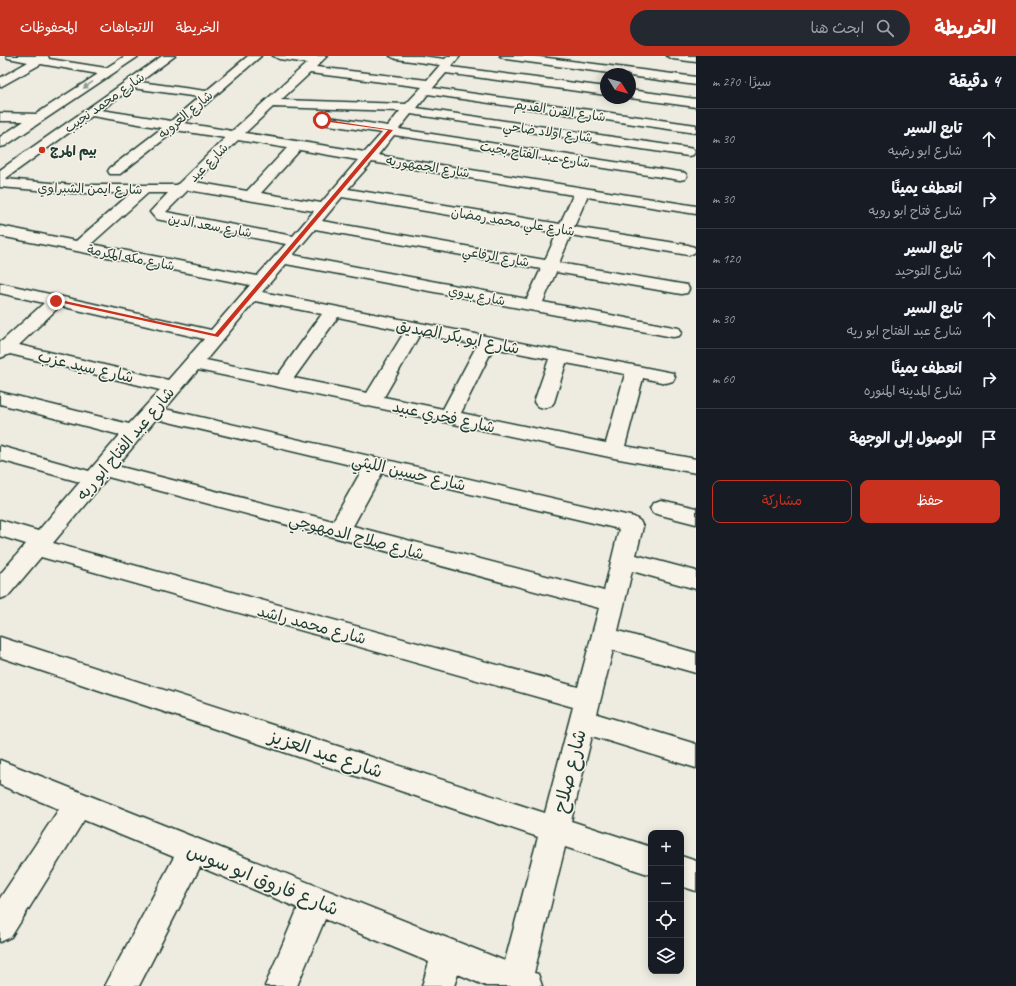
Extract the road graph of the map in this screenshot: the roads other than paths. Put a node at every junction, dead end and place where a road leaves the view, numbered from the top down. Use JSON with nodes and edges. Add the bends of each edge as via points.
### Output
{"nodes":[{"id":1,"x":12,"y":56,"type":"edge"},
{"id":2,"x":133,"y":56,"type":"edge"},
{"id":3,"x":169,"y":56,"type":"edge"},
{"id":4,"x":255,"y":56,"type":"edge"},
{"id":5,"x":279,"y":56,"type":"edge"},
{"id":6,"x":396,"y":56,"type":"edge"},
{"id":7,"x":506,"y":56,"type":"edge"},
{"id":8,"x":666,"y":56,"type":"edge"},
{"id":9,"x":673,"y":56,"type":"edge"},
{"id":10,"x":43,"y":58,"type":"edge"},
{"id":11,"x":696,"y":59,"type":"edge"},
{"id":12,"x":315,"y":62,"type":"edge"},
{"id":13,"x":448,"y":63,"type":"edge"},
{"id":14,"x":108,"y":72,"type":"junction"},
{"id":15,"x":658,"y":76,"type":"junction"},
{"id":16,"x":696,"y":81,"type":"edge"},
{"id":17,"x":0,"y":83,"type":"edge"},
{"id":18,"x":128,"y":84,"type":"junction"},
{"id":19,"x":427,"y":87,"type":"junction"},
{"id":20,"x":600,"y":90,"type":"edge"},
{"id":21,"x":342,"y":92,"type":"dead end"},
{"id":22,"x":208,"y":95,"type":"junction"},
{"id":23,"x":636,"y":95,"type":"edge"},
{"id":24,"x":270,"y":103,"type":"junction"},
{"id":25,"x":696,"y":103,"type":"edge"},
{"id":26,"x":328,"y":105,"type":"junction"},
{"id":27,"x":408,"y":109,"type":"junction"},
{"id":28,"x":89,"y":112,"type":"junction"},
{"id":29,"x":0,"y":117,"type":"edge"},
{"id":30,"x":39,"y":118,"type":"junction"},
{"id":31,"x":322,"y":120,"type":"dead end"},
{"id":32,"x":174,"y":125,"type":"junction"},
{"id":33,"x":390,"y":130,"type":"junction"},
{"id":34,"x":235,"y":135,"type":"junction"},
{"id":35,"x":692,"y":141,"type":"edge"},
{"id":36,"x":0,"y":143,"type":"edge"},
{"id":37,"x":297,"y":145,"type":"junction"},
{"id":38,"x":368,"y":156,"type":"junction"},
{"id":39,"x":115,"y":171,"type":"dead end"},
{"id":40,"x":1,"y":176,"type":"edge"},
{"id":41,"x":680,"y":176,"type":"junction"},
{"id":42,"x":183,"y":187,"type":"junction"},
{"id":43,"x":144,"y":189,"type":"junction"},
{"id":44,"x":582,"y":191,"type":"junction"},
{"id":45,"x":338,"y":192,"type":"junction"},
{"id":46,"x":250,"y":196,"type":"junction"},
{"id":47,"x":672,"y":206,"type":"junction"},
{"id":48,"x":324,"y":208,"type":"junction"},
{"id":49,"x":696,"y":210,"type":"edge"},
{"id":50,"x":311,"y":224,"type":"junction"},
{"id":51,"x":566,"y":230,"type":"junction"},
{"id":52,"x":0,"y":231,"type":"edge"},
{"id":53,"x":296,"y":241,"type":"junction"},
{"id":54,"x":79,"y":247,"type":"junction"},
{"id":55,"x":688,"y":250,"type":"dead end"},
{"id":56,"x":282,"y":258,"type":"junction"},
{"id":57,"x":550,"y":266,"type":"junction"},
{"id":58,"x":0,"y":288,"type":"edge"},
{"id":59,"x":256,"y":289,"type":"junction"},
{"id":60,"x":681,"y":289,"type":"dead end"},
{"id":61,"x":56,"y":301,"type":"junction"},
{"id":62,"x":533,"y":306,"type":"junction"},
{"id":63,"x":333,"y":312,"type":"junction"},
{"id":64,"x":415,"y":328,"type":"junction"},
{"id":65,"x":673,"y":332,"type":"dead end"},
{"id":66,"x":216,"y":336,"type":"junction"},
{"id":67,"x":486,"y":342,"type":"junction"},
{"id":68,"x":2,"y":349,"type":"edge"},
{"id":69,"x":559,"y":356,"type":"junction"},
{"id":70,"x":193,"y":363,"type":"junction"},
{"id":71,"x":635,"y":370,"type":"junction"},
{"id":72,"x":666,"y":376,"type":"dead end"},
{"id":73,"x":282,"y":382,"type":"junction"},
{"id":74,"x":173,"y":387,"type":"junction"},
{"id":75,"x":0,"y":398,"type":"edge"},
{"id":76,"x":372,"y":401,"type":"junction"},
{"id":77,"x":544,"y":402,"type":"dead end"},
{"id":78,"x":151,"y":412,"type":"junction"},
{"id":79,"x":449,"y":417,"type":"junction"},
{"id":80,"x":134,"y":432,"type":"junction"},
{"id":81,"x":614,"y":452,"type":"junction"},
{"id":82,"x":0,"y":453,"type":"edge"},
{"id":83,"x":376,"y":464,"type":"junction"},
{"id":84,"x":696,"y":466,"type":"edge"},
{"id":85,"x":98,"y":474,"type":"junction"},
{"id":86,"x":661,"y":508,"type":"dead end"},
{"id":87,"x":696,"y":516,"type":"edge"},
{"id":88,"x":0,"y":528,"type":"edge"},
{"id":89,"x":339,"y":531,"type":"junction"},
{"id":90,"x":39,"y":544,"type":"junction"},
{"id":91,"x":622,"y":560,"type":"junction"},
{"id":92,"x":696,"y":580,"type":"edge"},
{"id":93,"x":0,"y":590,"type":"edge"},
{"id":94,"x":612,"y":602,"type":"junction"},
{"id":95,"x":603,"y":637,"type":"junction"},
{"id":96,"x":0,"y":647,"type":"edge"},
{"id":97,"x":696,"y":663,"type":"edge"},
{"id":98,"x":584,"y":710,"type":"junction"},
{"id":99,"x":696,"y":756,"type":"edge"},
{"id":100,"x":0,"y":772,"type":"edge"},
{"id":101,"x":78,"y":804,"type":"junction"},
{"id":102,"x":555,"y":828,"type":"junction"},
{"id":103,"x":193,"y":850,"type":"junction"},
{"id":104,"x":648,"y":860,"type":"edge"},
{"id":105,"x":684,"y":872,"type":"edge"},
{"id":106,"x":696,"y":876,"type":"edge"},
{"id":107,"x":317,"y":901,"type":"junction"},
{"id":108,"x":0,"y":926,"type":"edge"},
{"id":109,"x":448,"y":954,"type":"junction"},
{"id":110,"x":521,"y":984,"type":"edge"},
{"id":111,"x":121,"y":986,"type":"edge"},
{"id":112,"x":281,"y":986,"type":"edge"},
{"id":113,"x":438,"y":986,"type":"edge"}],
"edges":[{"from":1,"to":10,"type":"street"},
{"from":2,"to":14,"type":"street","name":"شارع محمد نجيب"},
{"from":3,"to":18,"type":"street","name":"شارع محمد نجيب"},
{"from":4,"to":22,"type":"street","name":"شارع العروبه"},
{"from":5,"to":12,"type":"street","name":"شارع الفرن القديم"},
{"from":6,"to":13,"type":"street"},
{"from":7,"to":15,"type":"street"},
{"from":8,"to":15,"type":"street"},
{"from":9,"to":11,"type":"street"},
{"from":10,"to":14,"type":"street"},
{"from":10,"to":17,"type":"street"},
{"from":12,"to":19,"type":"street","name":"شارع الفرن القديم"},
{"from":12,"to":24,"type":"street","name":"شارع عيد"},
{"from":13,"to":19,"type":"street","name":"شارع عبد الفتاح ابو ريه"},
{"from":13,"to":20,"type":"street"},
{"from":14,"to":30,"type":"street","name":"شارع محمد نجيب","one_way":true},
{"from":15,"to":16,"type":"street"},
{"from":18,"to":22,"type":"street"},
{"from":18,"to":28,"type":"street","name":"شارع محمد نجيب"},
{"from":19,"to":27,"type":"street","name":"شارع عبد الفتاح ابو ريه"},
{"from":19,"to":35,"type":"street","name":"شارع الفرن القديم"},
{"from":21,"to":26,"type":"street"},
{"from":22,"to":32,"type":"street","name":"شارع العروبه"},
{"from":23,"to":25,"type":"street"},
{"from":24,"to":26,"type":"street","name":"شارع اولاد ضاحي"},
{"from":24,"to":34,"type":"street","name":"شارع عيد"},
{"from":26,"to":27,"type":"street","name":"شارع اولاد ضاحي"},
{"from":27,"to":33,"type":"street","name":"شارع عبد الفتاح ابو ريه"},
{"from":27,"to":35,"type":"street","name":"شارع اولاد ضاحي"},
{"from":28,"to":32,"type":"street","name":"شارع الجمهوريه"},
{"from":28,"to":40,"type":"street","name":"شارع محمد نجيب"},
{"from":29,"to":30,"type":"street"},
{"from":30,"to":36,"type":"street","name":"شارع محمد نجيب"},
{"from":31,"to":33,"type":"street","name":"شارع عبد الفتاح بخيت"},
{"from":32,"to":34,"type":"street","name":"شارع الجمهوريه"},
{"from":32,"to":39,"type":"street","name":"شارع العروبه"},
{"from":33,"to":38,"type":"street","name":"شارع عبد الفتاح ابو ريه"},
{"from":33,"to":41,"type":"street","name":"شارع عبد الفتاح بخيت"},
{"from":34,"to":37,"type":"street","name":"شارع الجمهوريه"},
{"from":34,"to":42,"type":"street","name":"شارع عيد"},
{"from":35,"to":41,"type":"street"},
{"from":37,"to":38,"type":"street","name":"شارع الجمهوريه"},
{"from":37,"to":46,"type":"street"},
{"from":38,"to":44,"type":"street","name":"شارع الجمهوريه"},
{"from":38,"to":45,"type":"street","name":"شارع عبد الفتاح ابو ريه"},
{"from":40,"to":43,"type":"street","name":"شارع ايمن الشبراوي","via":[[74,189]]},
{"from":41,"to":47,"type":"street"},
{"from":42,"to":43,"type":"street","name":"شارع ايمن الشبراوي"},
{"from":42,"to":46,"type":"street","name":"شارع ايمن الشبراوي"},
{"from":42,"to":53,"type":"street","name":"شارع سعد الدين","via":[[157,212],[159,215]]},
{"from":43,"to":54,"type":"street"},
{"from":44,"to":47,"type":"street","name":"شارع الجمهوريه"},
{"from":44,"to":51,"type":"street"},
{"from":45,"to":48,"type":"street","name":"شارع عبد الفتاح ابو ريه"},
{"from":45,"to":51,"type":"street","name":"شارع علي محمد رمضان"},
{"from":46,"to":48,"type":"street","name":"شارع ايمن الشبراوي"},
{"from":47,"to":49,"type":"street","name":"شارع الجمهوريه"},
{"from":48,"to":50,"type":"street","name":"شارع عبد الفتاح ابو ريه"},
{"from":50,"to":53,"type":"street","name":"شارع عبد الفتاح ابو ريه"},
{"from":50,"to":57,"type":"street","name":"شارع الرفاعي"},
{"from":51,"to":55,"type":"street","name":"شارع علي محمد رمضان"},
{"from":51,"to":57,"type":"street"},
{"from":52,"to":54,"type":"street","name":"شارع مكه المكرمة"},
{"from":53,"to":56,"type":"street","name":"شارع عبد الفتاح ابو ريه"},
{"from":54,"to":59,"type":"street","name":"شارع مكه المكرمة"},
{"from":56,"to":59,"type":"street","name":"شارع عبد الفتاح ابو ريه"},
{"from":56,"to":62,"type":"street","name":"شارع بدوي"},
{"from":57,"to":60,"type":"street","name":"شارع الرفاعي"},
{"from":57,"to":62,"type":"street"},
{"from":58,"to":61,"type":"street"},
{"from":59,"to":63,"type":"street","name":"شارع ابو بكر الصديق"},
{"from":59,"to":66,"type":"street","name":"شارع عبد الفتاح ابو ريه"},
{"from":61,"to":66,"type":"street"},
{"from":61,"to":68,"type":"street"},
{"from":62,"to":65,"type":"street","name":"شارع بدوي"},
{"from":63,"to":64,"type":"street","name":"شارع ابو بكر الصديق"},
{"from":63,"to":73,"type":"street"},
{"from":64,"to":67,"type":"street","name":"شارع ابو بكر الصديق"},
{"from":64,"to":76,"type":"street"},
{"from":66,"to":70,"type":"street","name":"شارع عبد الفتاح ابو ريه"},
{"from":67,"to":69,"type":"street","name":"شارع ابو بكر الصديق"},
{"from":67,"to":79,"type":"street"},
{"from":68,"to":74,"type":"street","name":"شارع سيد عزب"},
{"from":69,"to":71,"type":"street","name":"شارع ابو بكر الصديق"},
{"from":69,"to":77,"type":"street"},
{"from":70,"to":73,"type":"street","name":"شارع فخري عبيد"},
{"from":70,"to":74,"type":"street","name":"شارع عبد الفتاح ابو ريه"},
{"from":71,"to":72,"type":"street","name":"شارع ابو بكر الصديق"},
{"from":71,"to":81,"type":"street"},
{"from":73,"to":76,"type":"street","name":"شارع فخري عبيد"},
{"from":74,"to":78,"type":"street","name":"شارع عبد الفتاح ابو ريه"},
{"from":75,"to":80,"type":"street"},
{"from":76,"to":79,"type":"street","name":"شارع فخري عبيد"},
{"from":78,"to":80,"type":"street","name":"شارع عبد الفتاح ابو ريه"},
{"from":78,"to":83,"type":"street","name":"شارع حسين الليثي"},
{"from":79,"to":81,"type":"street","name":"شارع فخري عبيد"},
{"from":80,"to":85,"type":"street","name":"شارع عبد الفتاح ابو ريه"},
{"from":81,"to":84,"type":"street","name":"شارع فخري عبيد"},
{"from":82,"to":85,"type":"street","name":"شارع صلاح الدمهوجي"},
{"from":83,"to":89,"type":"street"},
{"from":83,"to":91,"type":"street","name":"شارع حسين الليثي","via":[[626,523],[632,527],[632,531]]},
{"from":85,"to":89,"type":"street","name":"شارع صلاح الدمهوجي"},
{"from":85,"to":90,"type":"street","name":"شارع عبد الفتاح ابو ريه"},
{"from":86,"to":87,"type":"street"},
{"from":88,"to":90,"type":"street","name":"شارع محمد راشد"},
{"from":89,"to":94,"type":"street","name":"شارع صلاح الدمهوجي"},
{"from":90,"to":93,"type":"street","name":"شارع عبد الفتاح ابو ريه"},
{"from":90,"to":98,"type":"street","name":"شارع محمد راشد"},
{"from":91,"to":92,"type":"street"},
{"from":91,"to":94,"type":"street","name":"شارع صلاح"},
{"from":94,"to":95,"type":"street","name":"شارع صلاح"},
{"from":95,"to":97,"type":"street"},
{"from":95,"to":98,"type":"street","name":"شارع صلاح"},
{"from":96,"to":102,"type":"street","name":"شارع عبد العزيز"},
{"from":98,"to":99,"type":"street","name":"شارع محمد راشد"},
{"from":98,"to":102,"type":"street","name":"شارع صلاح"},
{"from":100,"to":101,"type":"street","name":"شارع فاروق ابو سوس"},
{"from":101,"to":103,"type":"street","name":"شارع فاروق ابو سوس"},
{"from":101,"to":108,"type":"street"},
{"from":102,"to":104,"type":"street","name":"شارع عبد العزيز"},
{"from":102,"to":110,"type":"street","name":"شارع صلاح"},
{"from":103,"to":107,"type":"street","name":"شارع فاروق ابو سوس"},
{"from":103,"to":111,"type":"street"},
{"from":105,"to":106,"type":"street"},
{"from":107,"to":109,"type":"street","name":"شارع فاروق ابو سوس"},
{"from":107,"to":112,"type":"street"},
{"from":109,"to":110,"type":"street","name":"شارع فاروق ابو سوس"},
{"from":109,"to":113,"type":"street"}]}
